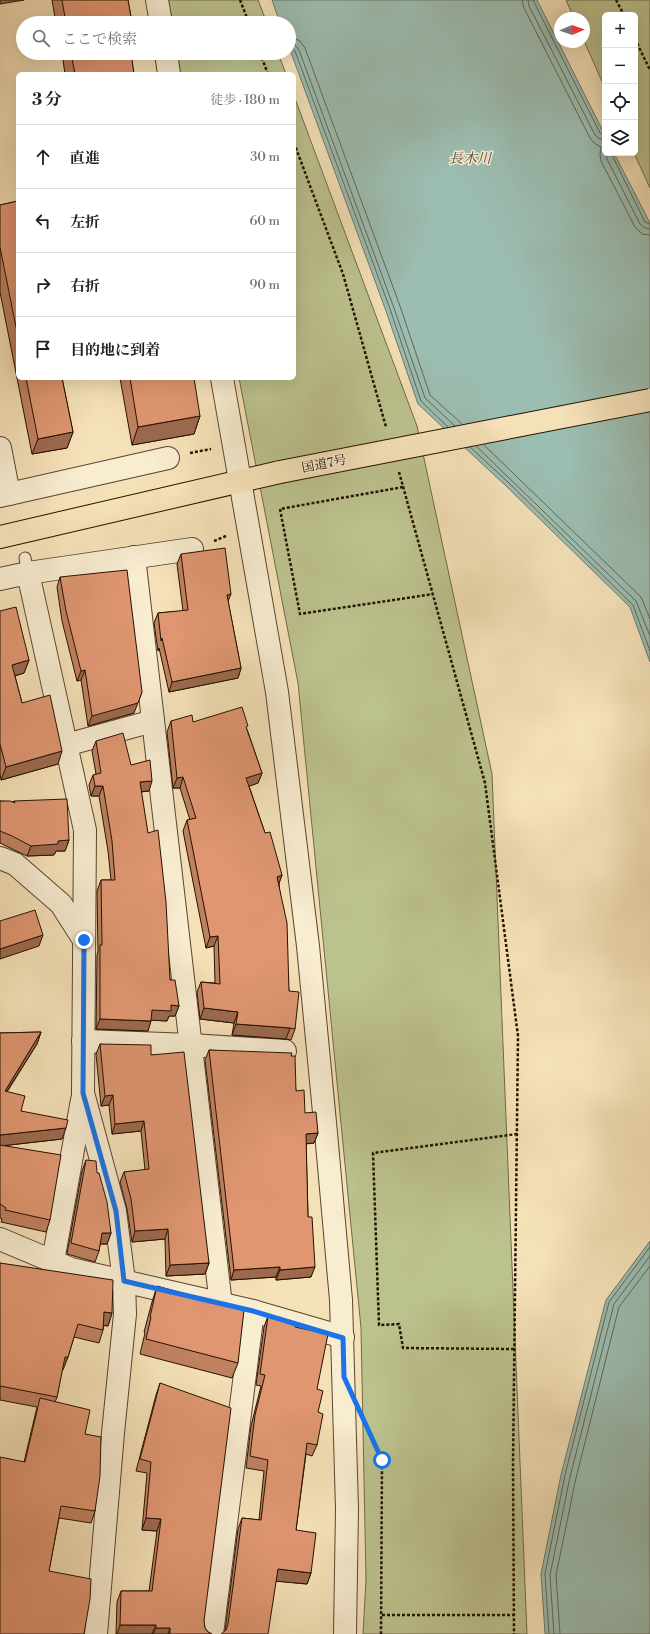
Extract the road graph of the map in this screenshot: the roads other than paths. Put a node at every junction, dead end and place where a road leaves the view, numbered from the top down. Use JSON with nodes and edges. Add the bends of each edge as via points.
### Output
{"nodes":[{"id":1,"x":157,"y":0,"type":"edge"},
{"id":2,"x":160,"y":16,"type":"edge"},
{"id":3,"x":167,"y":60,"type":"edge"},
{"id":4,"x":169,"y":72,"type":"edge"},
{"id":5,"x":222,"y":380,"type":"edge"},
{"id":6,"x":650,"y":400,"type":"edge"},
{"id":7,"x":0,"y":448,"type":"edge"},
{"id":8,"x":168,"y":458,"type":"dead end"},
{"id":9,"x":239,"y":480,"type":"junction"},
{"id":10,"x":7,"y":499,"type":"edge"},
{"id":11,"x":0,"y":537,"type":"edge"},
{"id":12,"x":192,"y":549,"type":"dead end"},
{"id":13,"x":134,"y":557,"type":"junction"},
{"id":14,"x":27,"y":565,"type":"junction"},
{"id":15,"x":0,"y":579,"type":"edge"},
{"id":16,"x":153,"y":721,"type":"junction"},
{"id":17,"x":66,"y":745,"type":"junction"},
{"id":18,"x":0,"y":858,"type":"edge"},
{"id":19,"x":84,"y":940,"type":"junction"},
{"id":20,"x":83,"y":1041,"type":"junction"},
{"id":21,"x":191,"y":1045,"type":"junction"},
{"id":22,"x":284,"y":1051,"type":"edge"},
{"id":23,"x":83,"y":1093,"type":"junction"},
{"id":24,"x":0,"y":1239,"type":"edge"},
{"id":25,"x":53,"y":1261,"type":"junction"},
{"id":26,"x":124,"y":1281,"type":"junction"},
{"id":27,"x":221,"y":1305,"type":"junction"},
{"id":28,"x":253,"y":1311,"type":"junction"},
{"id":29,"x":343,"y":1338,"type":"junction"},
{"id":30,"x":96,"y":1634,"type":"edge"},
{"id":31,"x":212,"y":1634,"type":"edge"},
{"id":32,"x":345,"y":1634,"type":"edge"}],
"edges":[{"from":1,"to":2,"type":"street"},
{"from":3,"to":4,"type":"street"},
{"from":5,"to":9,"type":"street"},
{"from":6,"to":9,"type":"highway","name":"国道7号","bridge":true},
{"from":7,"to":10,"type":"street"},
{"from":8,"to":10,"type":"street"},
{"from":9,"to":11,"type":"highway","name":"国道7号"},
{"from":9,"to":29,"type":"street","via":[[278,692],[308,946]]},
{"from":12,"to":13,"type":"street"},
{"from":13,"to":14,"type":"street"},
{"from":13,"to":16,"type":"street"},
{"from":14,"to":15,"type":"street"},
{"from":14,"to":17,"type":"street"},
{"from":16,"to":17,"type":"street"},
{"from":16,"to":21,"type":"street"},
{"from":17,"to":19,"type":"street","via":[[85,830]]},
{"from":18,"to":19,"type":"street","via":[[15,864],[61,904]]},
{"from":19,"to":20,"type":"street"},
{"from":20,"to":21,"type":"street"},
{"from":20,"to":23,"type":"street"},
{"from":21,"to":22,"type":"street"},
{"from":21,"to":27,"type":"street"},
{"from":23,"to":25,"type":"street"},
{"from":23,"to":26,"type":"street","via":[[116,1211]]},
{"from":24,"to":25,"type":"street"},
{"from":25,"to":26,"type":"street","via":[[71,1269]]},
{"from":26,"to":27,"type":"street"},
{"from":26,"to":30,"type":"street","via":[[125,1314]]},
{"from":27,"to":28,"type":"street"},
{"from":28,"to":29,"type":"street"},
{"from":28,"to":31,"type":"street"},
{"from":29,"to":32,"type":"street","via":[[347,1509]]}]}
